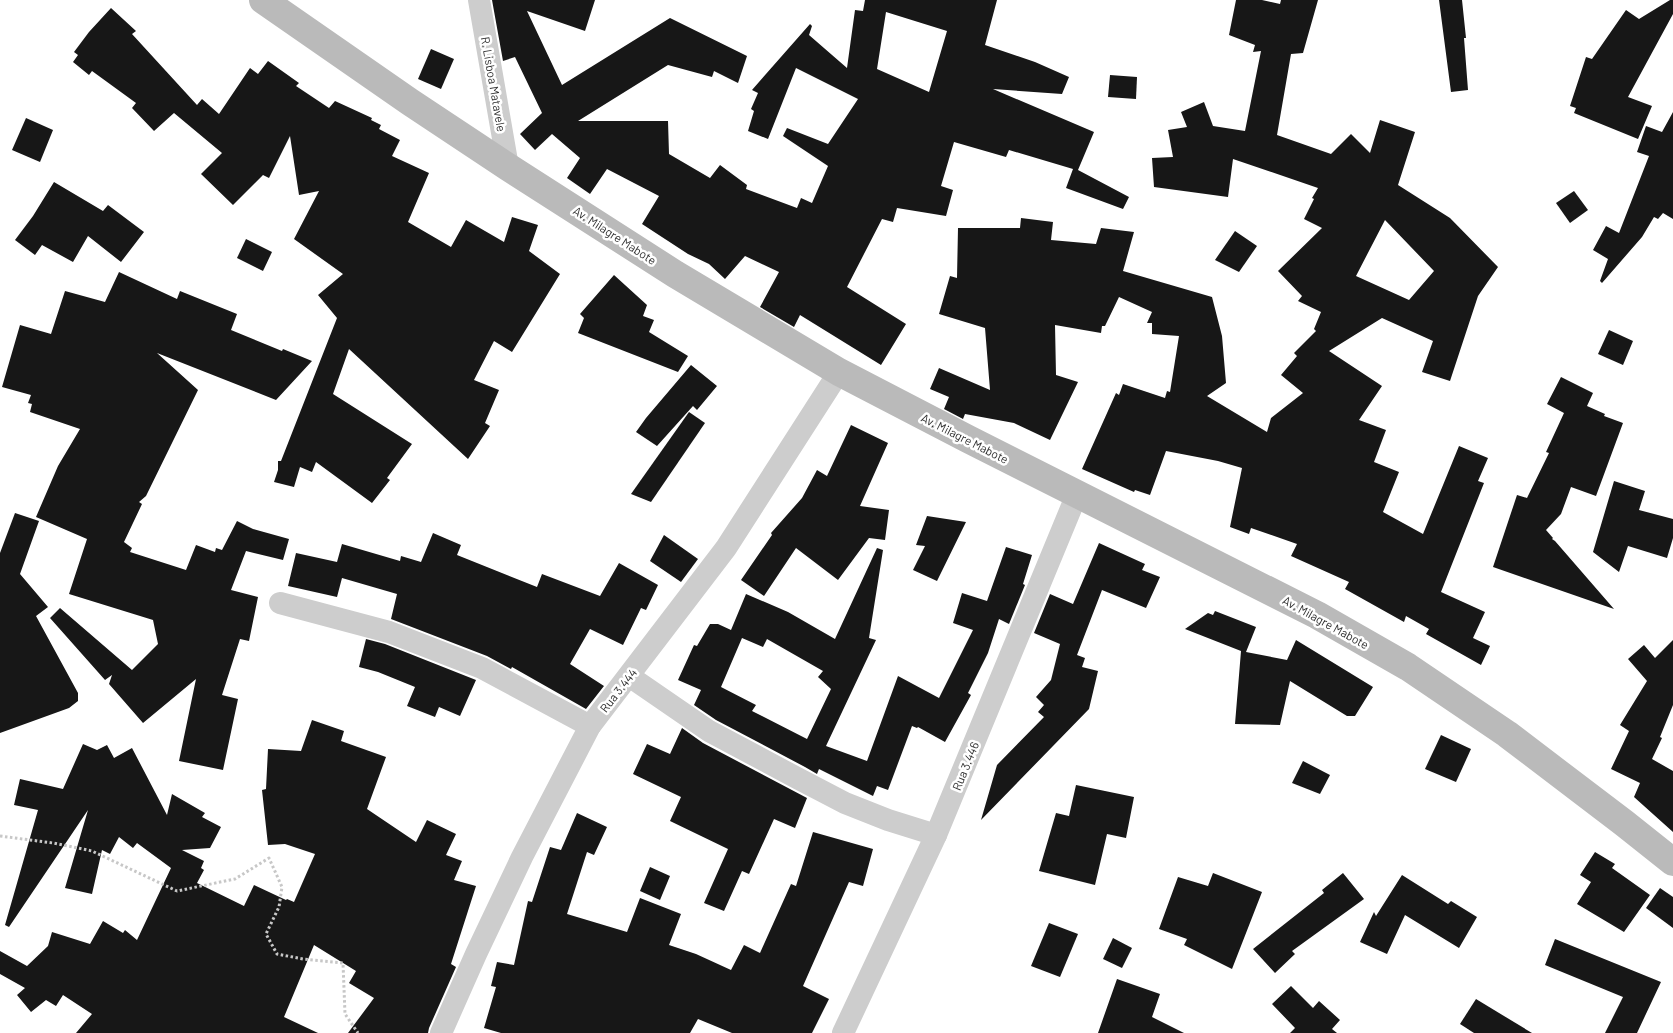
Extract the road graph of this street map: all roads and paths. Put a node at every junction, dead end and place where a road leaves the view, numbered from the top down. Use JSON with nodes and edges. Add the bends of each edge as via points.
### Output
{"nodes":[{"id":1,"x":263,"y":0,"type":"edge"},
{"id":2,"x":479,"y":0,"type":"edge"},
{"id":3,"x":508,"y":167,"type":"junction"},
{"id":4,"x":839,"y":372,"type":"junction"},
{"id":5,"x":1077,"y":494,"type":"junction"},
{"id":6,"x":280,"y":603,"type":"dead end"},
{"id":7,"x":629,"y":676,"type":"junction"},
{"id":8,"x":590,"y":726,"type":"junction"},
{"id":9,"x":936,"y":835,"type":"junction"},
{"id":10,"x":0,"y":836,"type":"edge"},
{"id":11,"x":1673,"y":862,"type":"edge"},
{"id":12,"x":358,"y":1033,"type":"edge"},
{"id":13,"x":441,"y":1033,"type":"edge"},
{"id":14,"x":843,"y":1033,"type":"edge"}],
"edges":[{"from":1,"to":3,"type":"street","name":"Av. Milagre Mabote"},
{"from":2,"to":3,"type":"street","name":"R. Lisboa Matavele"},
{"from":3,"to":4,"type":"street","name":"Av. Milagre Mabote","via":[[675,274]]},
{"from":4,"to":5,"type":"street","name":"Av. Milagre Mabote"},
{"from":4,"to":7,"type":"street","name":"Rua 3.444","via":[[726,548]]},
{"from":5,"to":9,"type":"street","name":"Rua 3.446"},
{"from":5,"to":11,"type":"street","name":"Av. Milagre Mabote","via":[[1317,615],[1408,668],[1507,734]]},
{"from":6,"to":8,"type":"street","via":[[389,632],[482,668]]},
{"from":7,"to":8,"type":"street","name":"Rua 3.444"},
{"from":7,"to":9,"type":"street","via":[[709,731],[845,803]]},
{"from":8,"to":13,"type":"street","name":"Rua 3.444","via":[[522,857]]},
{"from":9,"to":14,"type":"street","name":"Rua 3.446"},
{"from":10,"to":12,"type":"path","via":[[92,851],[176,891],[235,879],[269,858],[282,887],[279,907],[266,934],[276,954],[343,963],[345,1014]]}]}
